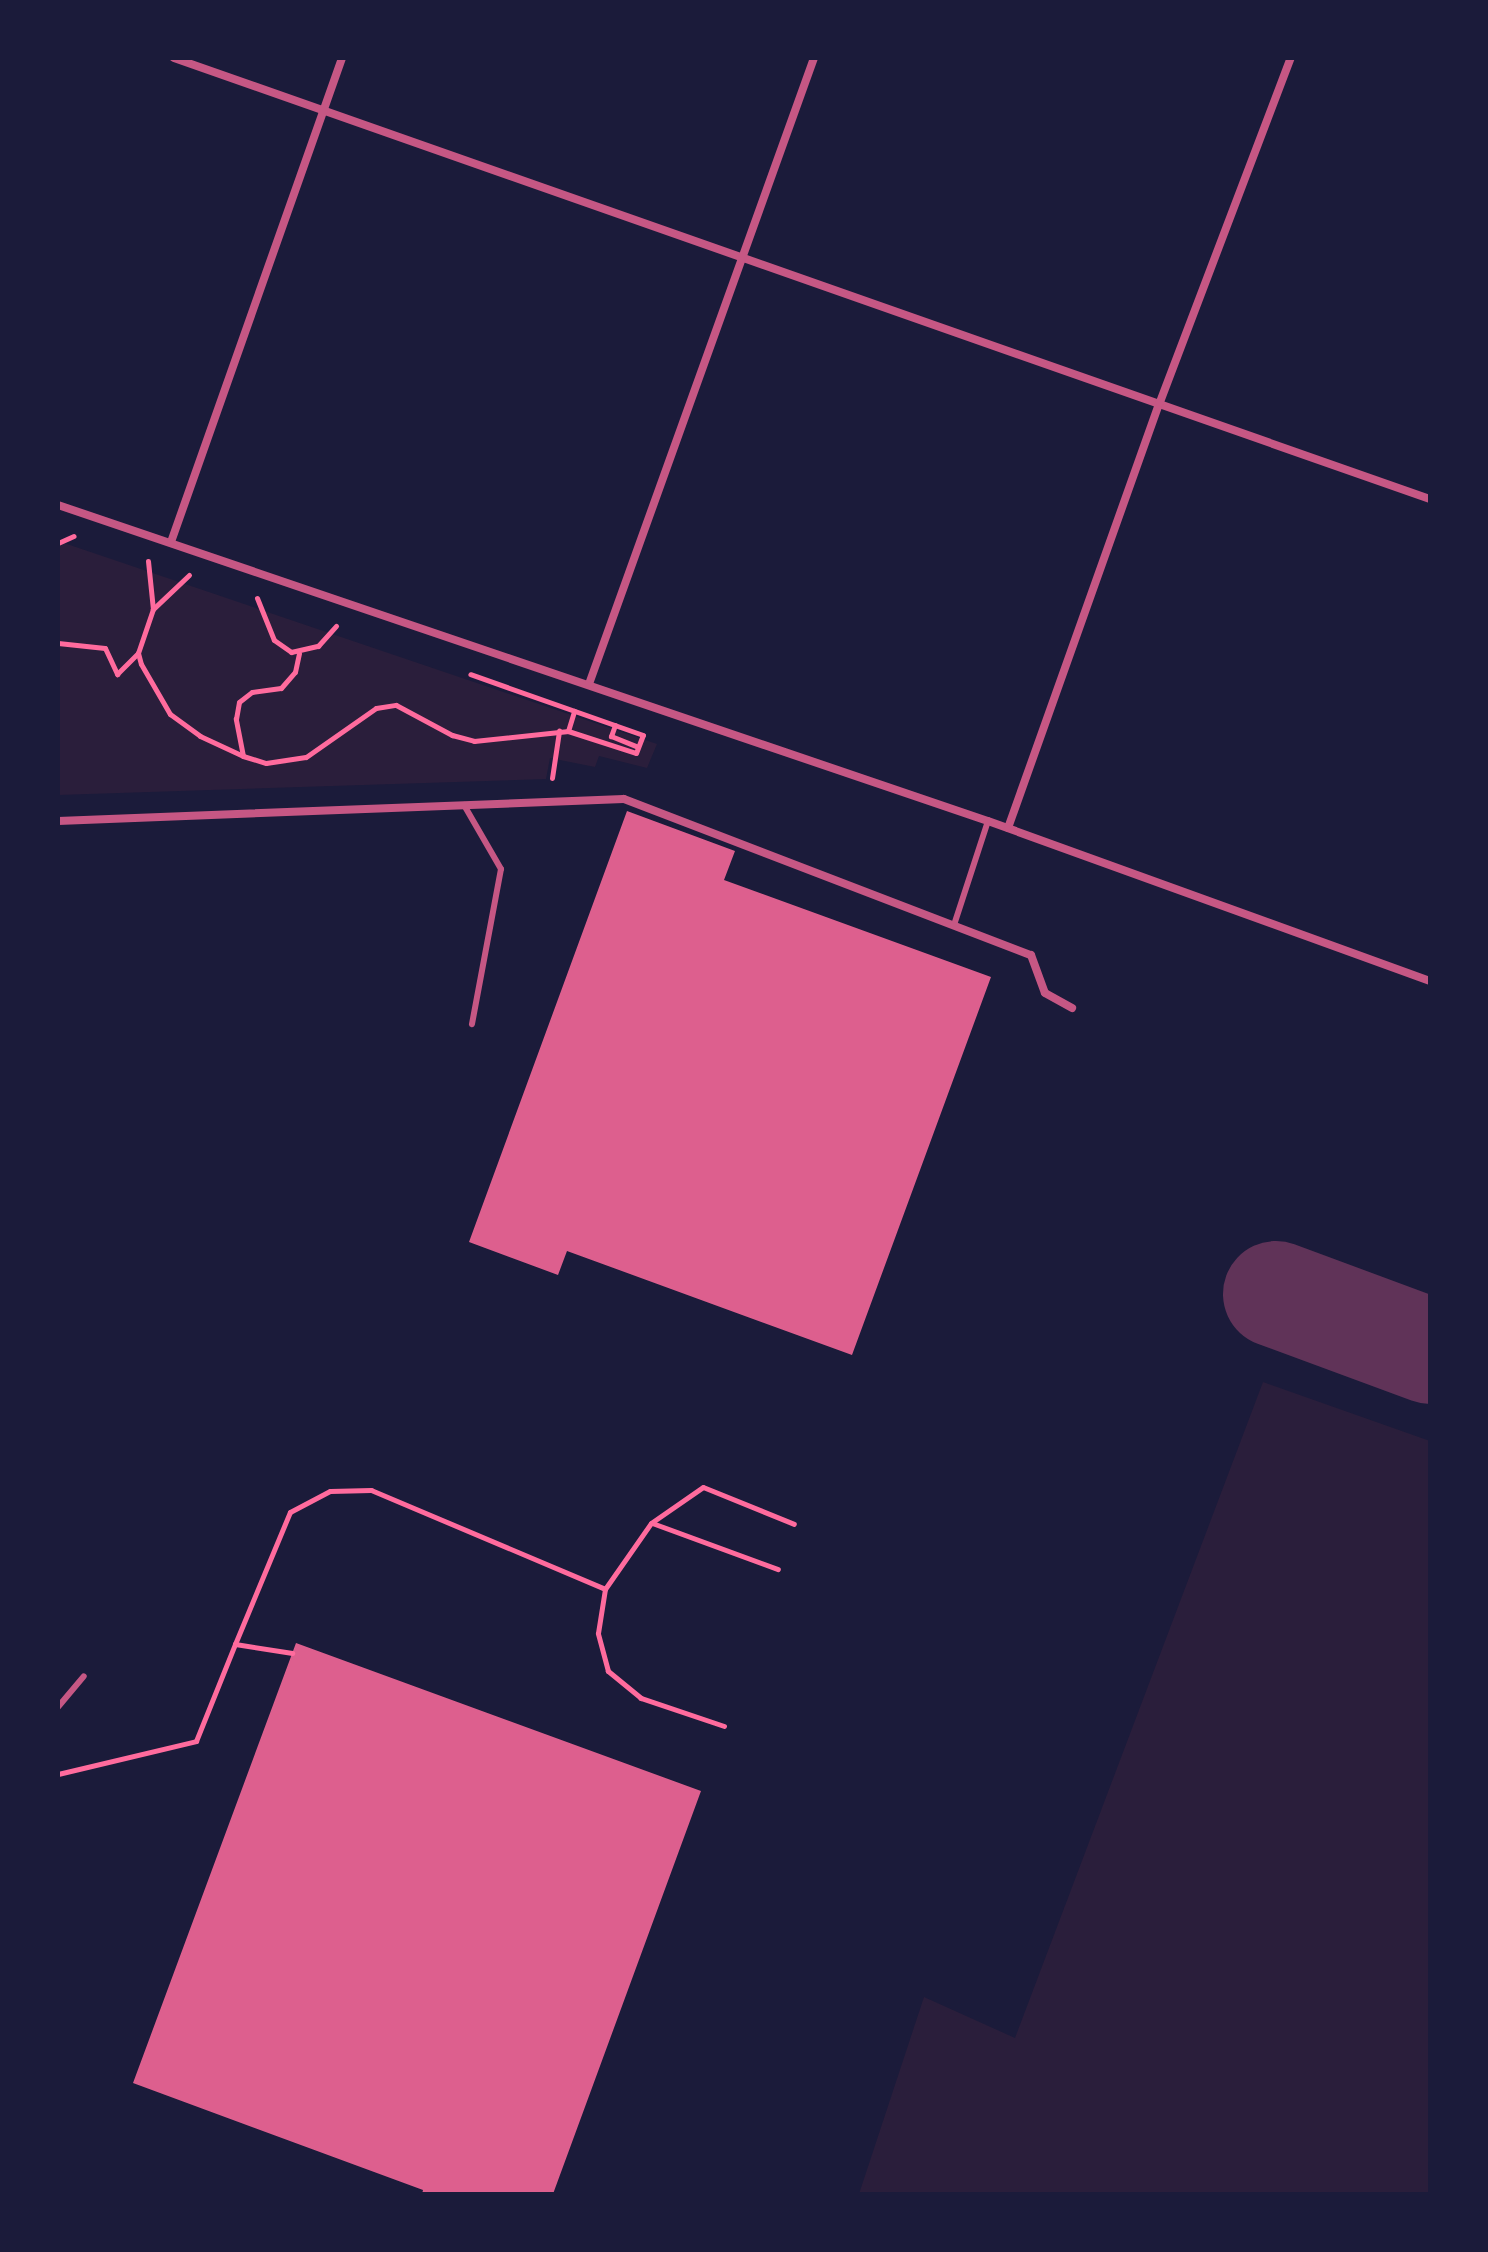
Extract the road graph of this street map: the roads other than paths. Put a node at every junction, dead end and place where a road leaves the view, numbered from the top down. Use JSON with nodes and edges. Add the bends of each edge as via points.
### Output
{"nodes":[{"id":1,"x":174,"y":58,"type":"edge"},
{"id":2,"x":342,"y":58,"type":"edge"},
{"id":3,"x":814,"y":58,"type":"edge"},
{"id":4,"x":1291,"y":58,"type":"edge"},
{"id":5,"x":323,"y":112,"type":"junction"},
{"id":6,"x":745,"y":254,"type":"junction"},
{"id":7,"x":1160,"y":402,"type":"junction"},
{"id":8,"x":1430,"y":499,"type":"edge"},
{"id":9,"x":58,"y":505,"type":"edge"},
{"id":10,"x":171,"y":542,"type":"junction"},
{"id":11,"x":589,"y":684,"type":"junction"},
{"id":12,"x":464,"y":805,"type":"junction"},
{"id":13,"x":58,"y":821,"type":"edge"},
{"id":14,"x":988,"y":821,"type":"junction"},
{"id":15,"x":1008,"y":828,"type":"junction"},
{"id":16,"x":954,"y":925,"type":"junction"},
{"id":17,"x":1430,"y":981,"type":"edge"},
{"id":18,"x":1072,"y":1008,"type":"dead end"},
{"id":19,"x":472,"y":1024,"type":"dead end"},
{"id":20,"x":84,"y":1676,"type":"dead end"},
{"id":21,"x":58,"y":1707,"type":"edge"}],
"edges":[{"from":1,"to":5,"type":"street"},
{"from":2,"to":5,"type":"street"},
{"from":3,"to":6,"type":"street"},
{"from":4,"to":7,"type":"street"},
{"from":5,"to":6,"type":"street"},
{"from":5,"to":10,"type":"street"},
{"from":6,"to":7,"type":"street"},
{"from":6,"to":11,"type":"street"},
{"from":7,"to":8,"type":"street"},
{"from":7,"to":15,"type":"street"},
{"from":9,"to":10,"type":"street"},
{"from":10,"to":11,"type":"street"},
{"from":11,"to":14,"type":"street"},
{"from":12,"to":13,"type":"street"},
{"from":12,"to":16,"type":"street","via":[[624,799]]},
{"from":12,"to":19,"type":"lane","via":[[501,869]]},
{"from":14,"to":15,"type":"street"},
{"from":14,"to":16,"type":"lane"},
{"from":15,"to":17,"type":"street"},
{"from":16,"to":18,"type":"street","via":[[1031,955],[1045,993]]},
{"from":20,"to":21,"type":"lane"}]}
